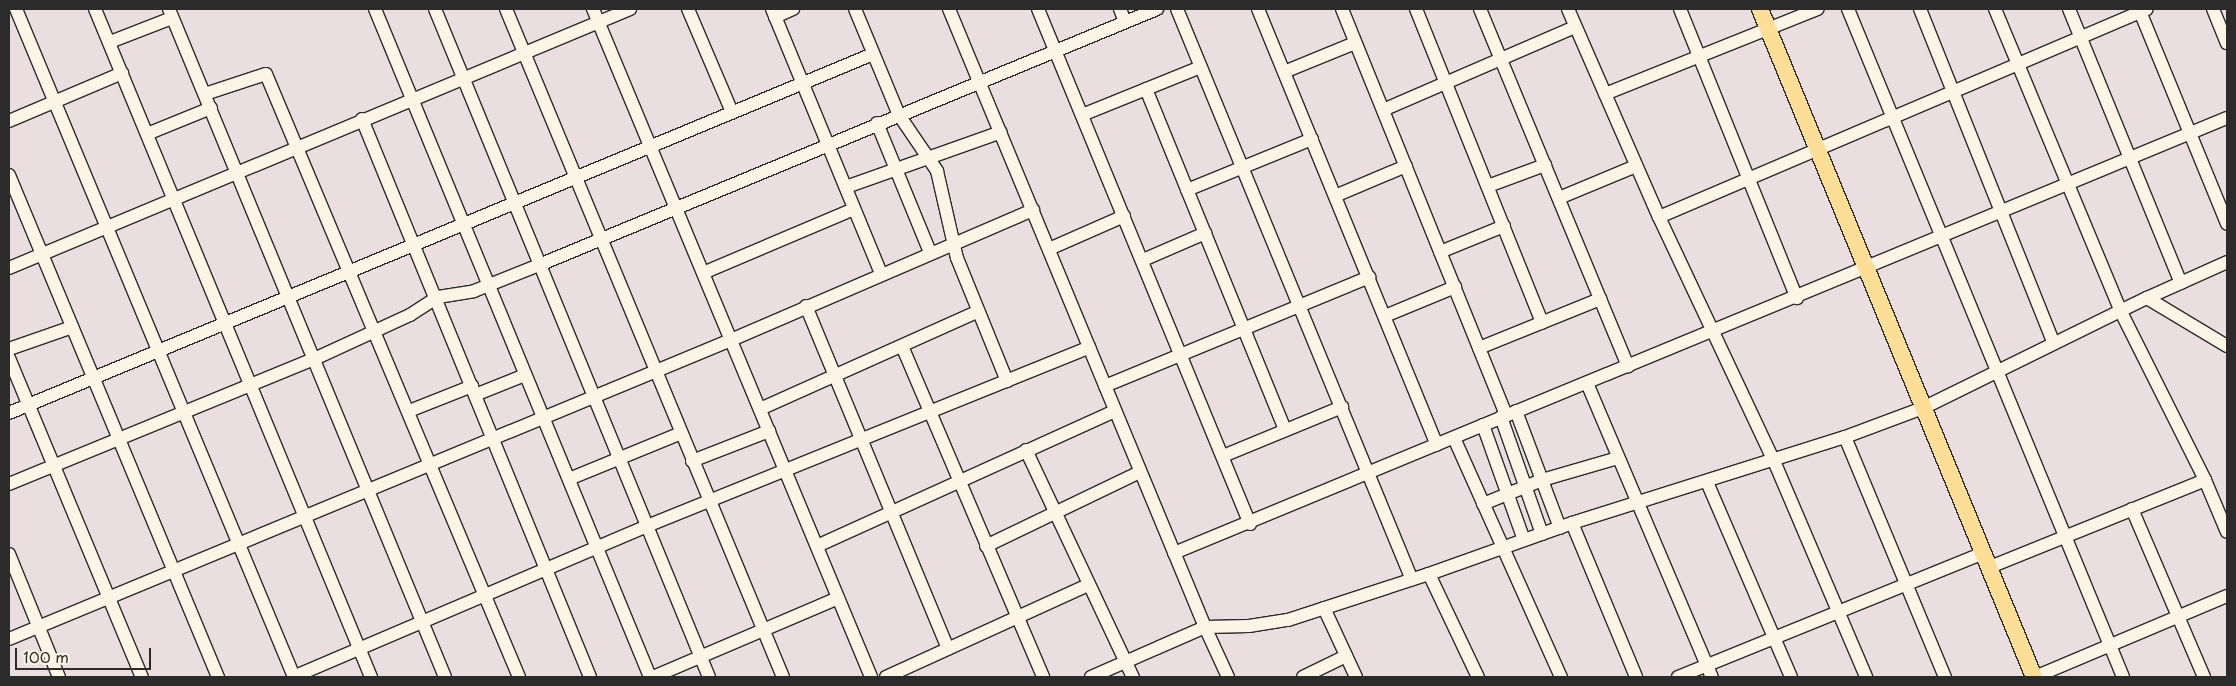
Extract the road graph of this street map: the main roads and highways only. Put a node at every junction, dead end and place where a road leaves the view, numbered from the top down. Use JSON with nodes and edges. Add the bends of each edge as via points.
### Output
{"nodes":[{"id":1,"x":1760,"y":9,"type":"edge"},
{"id":2,"x":2034,"y":677,"type":"edge"}],
"edges":[{"from":1,"to":2,"type":"main road"}]}
